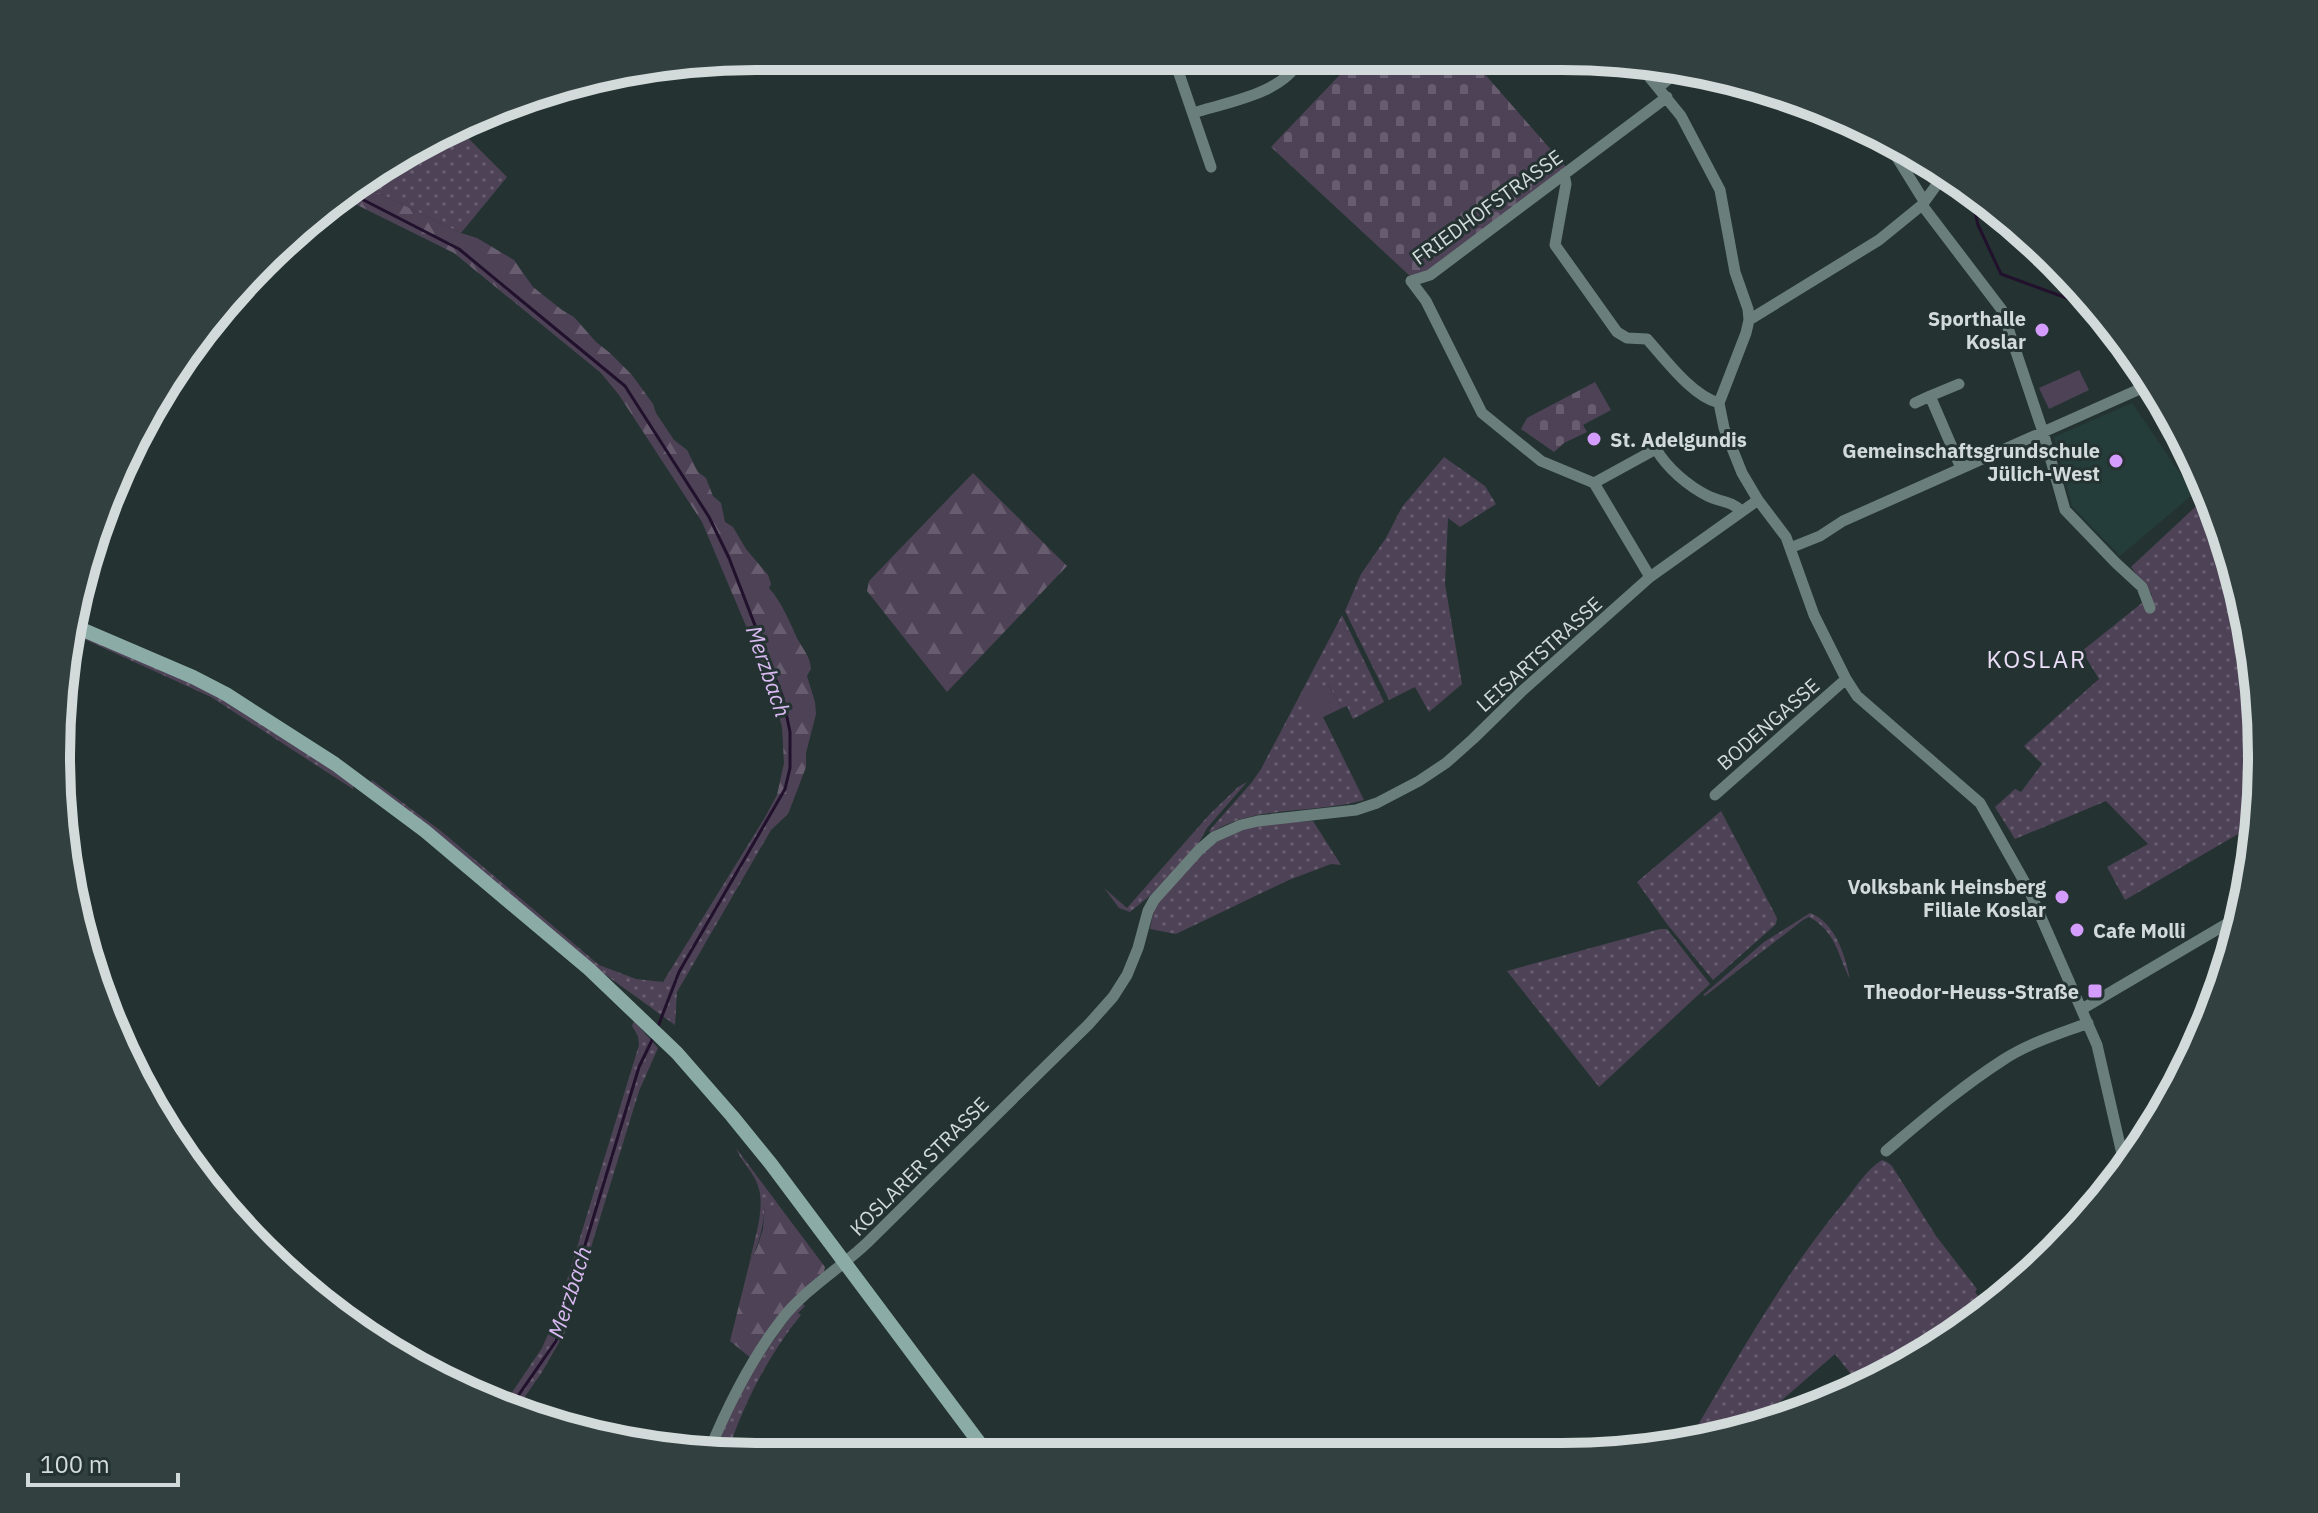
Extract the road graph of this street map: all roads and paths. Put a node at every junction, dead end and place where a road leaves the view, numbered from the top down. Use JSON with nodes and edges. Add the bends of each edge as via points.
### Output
{"nodes":[{"id":1,"x":1178,"y":70,"type":"edge"},
{"id":2,"x":1291,"y":70,"type":"edge"},
{"id":3,"x":1649,"y":76,"type":"edge"},
{"id":4,"x":1669,"y":79,"type":"edge"},
{"id":5,"x":1659,"y":87,"type":"junction"},
{"id":6,"x":1667,"y":97,"type":"junction"},
{"id":7,"x":1193,"y":113,"type":"junction"},
{"id":8,"x":1896,"y":157,"type":"edge"},
{"id":9,"x":1211,"y":167,"type":"dead end"},
{"id":10,"x":1564,"y":174,"type":"junction"},
{"id":11,"x":1938,"y":183,"type":"edge"},
{"id":12,"x":1923,"y":203,"type":"junction"},
{"id":13,"x":1749,"y":320,"type":"junction"},
{"id":14,"x":1959,"y":384,"type":"dead end"},
{"id":15,"x":2140,"y":388,"type":"edge"},
{"id":16,"x":1930,"y":396,"type":"junction"},
{"id":17,"x":1719,"y":403,"type":"junction"},
{"id":18,"x":1915,"y":403,"type":"dead end"},
{"id":19,"x":2043,"y":432,"type":"junction"},
{"id":20,"x":1961,"y":468,"type":"junction"},
{"id":21,"x":1594,"y":483,"type":"junction"},
{"id":22,"x":1758,"y":500,"type":"junction"},
{"id":23,"x":1741,"y":511,"type":"junction"},
{"id":24,"x":1790,"y":548,"type":"junction"},
{"id":25,"x":1650,"y":577,"type":"junction"},
{"id":26,"x":2150,"y":608,"type":"dead end"},
{"id":27,"x":82,"y":629,"type":"edge"},
{"id":28,"x":1846,"y":679,"type":"junction"},
{"id":29,"x":1715,"y":795,"type":"dead end"},
{"id":30,"x":1150,"y":905,"type":"joint"},
{"id":31,"x":2227,"y":923,"type":"edge"},
{"id":32,"x":2082,"y":1009,"type":"junction"},
{"id":33,"x":2088,"y":1023,"type":"junction"},
{"id":34,"x":1886,"y":1151,"type":"dead end"},
{"id":35,"x":2122,"y":1152,"type":"edge"},
{"id":36,"x":846,"y":1264,"type":"junction"},
{"id":37,"x":713,"y":1442,"type":"edge"},
{"id":38,"x":980,"y":1443,"type":"edge"}],
"edges":[{"from":1,"to":7,"type":"street"},
{"from":2,"to":7,"type":"street","via":[[1275,87]]},
{"from":3,"to":5,"type":"street"},
{"from":4,"to":5,"type":"street"},
{"from":5,"to":6,"type":"street"},
{"from":6,"to":10,"type":"street","name":"FRIEDHOFSTRASSE"},
{"from":6,"to":13,"type":"street","via":[[1720,190]]},
{"from":7,"to":9,"type":"street"},
{"from":8,"to":12,"type":"street"},
{"from":10,"to":17,"type":"street","via":[[1555,245],[1617,332],[1647,339],[1684,380]]},
{"from":10,"to":21,"type":"street","name":"FRIEDHOFSTRASSE","via":[[1430,275],[1411,281],[1482,413],[1541,461]]},
{"from":11,"to":12,"type":"street"},
{"from":12,"to":13,"type":"street","via":[[1879,240]]},
{"from":12,"to":19,"type":"street","via":[[2002,310]]},
{"from":13,"to":17,"type":"street"},
{"from":14,"to":16,"type":"street"},
{"from":15,"to":19,"type":"street"},
{"from":16,"to":18,"type":"street"},
{"from":16,"to":20,"type":"street"},
{"from":17,"to":22,"type":"street","via":[[1742,473]]},
{"from":19,"to":20,"type":"street"},
{"from":19,"to":26,"type":"street","via":[[2065,510],[2142,587]]},
{"from":20,"to":24,"type":"street"},
{"from":21,"to":23,"type":"street","via":[[1656,449],[1695,489]]},
{"from":21,"to":25,"type":"street"},
{"from":22,"to":23,"type":"street","name":"LEISARTSTRASSE"},
{"from":22,"to":24,"type":"street"},
{"from":23,"to":25,"type":"street","name":"LEISARTSTRASSE"},
{"from":24,"to":28,"type":"street","via":[[1814,615]]},
{"from":25,"to":30,"type":"street","name":"LEISARTSTRASSE","via":[[1446,763],[1419,781],[1356,810],[1258,821],[1223,832],[1199,850]]},
{"from":27,"to":36,"type":"main road","via":[[226,694],[335,764],[462,861],[589,969],[693,1071]]},
{"from":28,"to":29,"type":"street","name":"BODENGASSE"},
{"from":28,"to":32,"type":"street","via":[[1857,696],[1980,803],[2029,890]]},
{"from":30,"to":36,"type":"street","name":"KOSLARER STRASSE","via":[[1134,959],[1113,997]]},
{"from":31,"to":32,"type":"street"},
{"from":32,"to":33,"type":"street"},
{"from":33,"to":34,"type":"street","via":[[2004,1059]]},
{"from":33,"to":35,"type":"street"},
{"from":36,"to":37,"type":"street","name":"KOSLARER STRASSE","via":[[801,1300],[769,1337]]},
{"from":36,"to":38,"type":"main road"}]}
